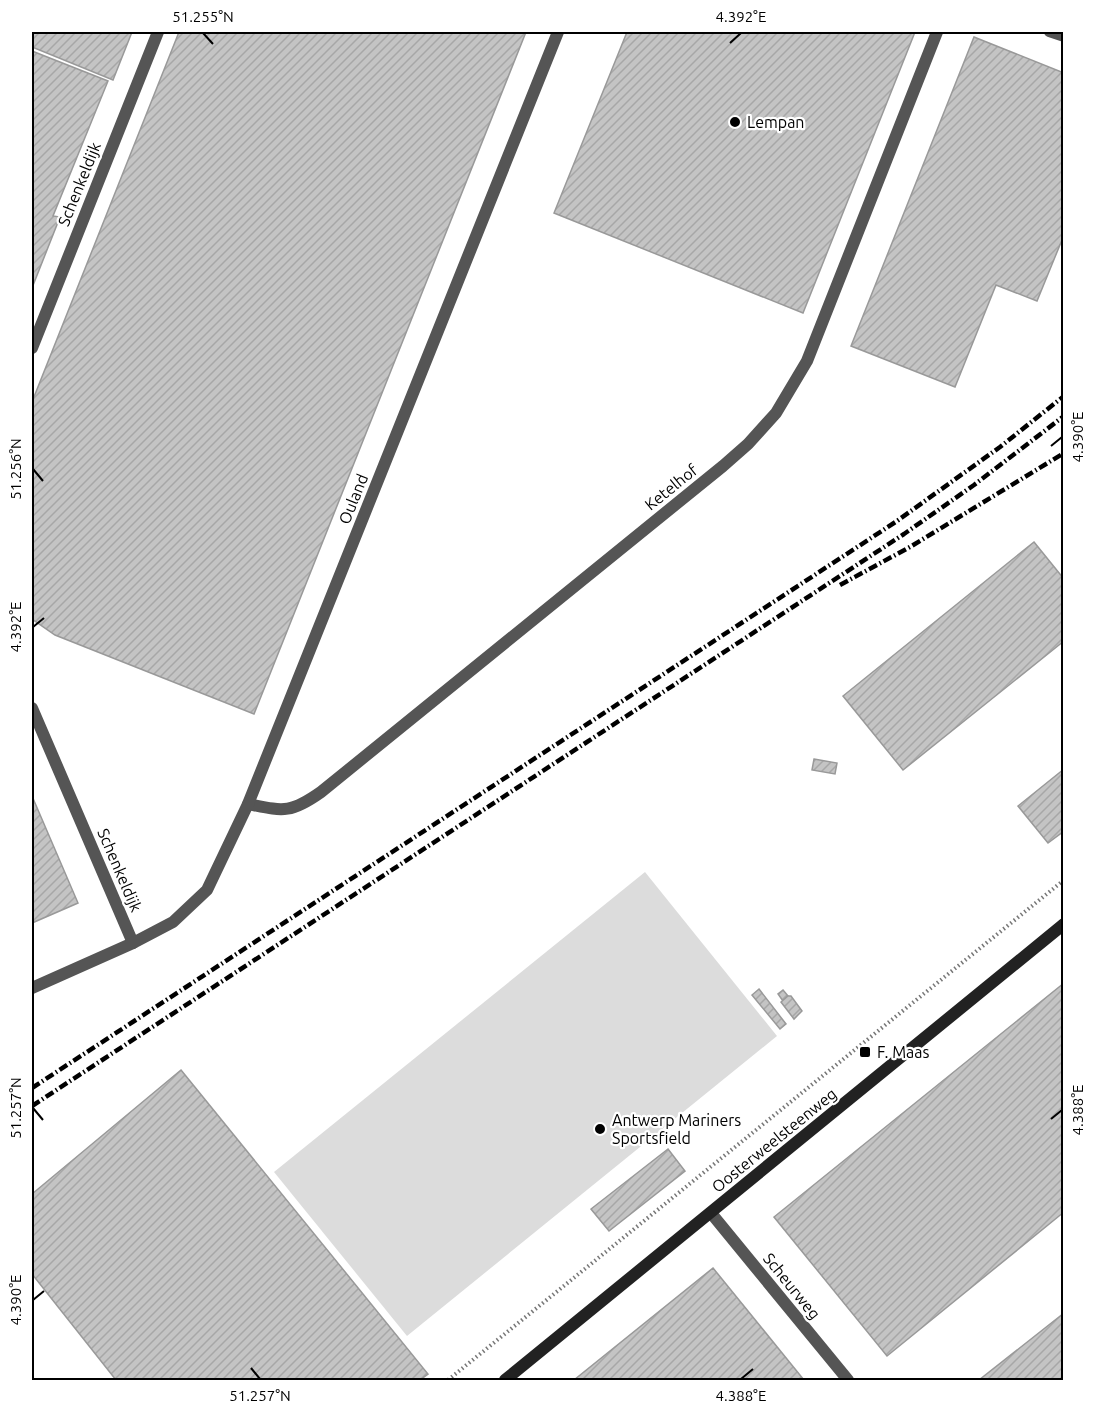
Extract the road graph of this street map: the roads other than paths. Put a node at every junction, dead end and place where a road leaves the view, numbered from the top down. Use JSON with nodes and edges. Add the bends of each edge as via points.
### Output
{"nodes":[{"id":1,"x":158,"y":32,"type":"edge"},
{"id":2,"x":558,"y":32,"type":"edge"},
{"id":3,"x":937,"y":32,"type":"edge"},
{"id":4,"x":1049,"y":32,"type":"edge"},
{"id":5,"x":1064,"y":37,"type":"edge"},
{"id":6,"x":32,"y":348,"type":"edge"},
{"id":7,"x":32,"y":708,"type":"edge"},
{"id":8,"x":248,"y":804,"type":"junction"},
{"id":9,"x":1064,"y":924,"type":"edge"},
{"id":10,"x":133,"y":943,"type":"junction"},
{"id":11,"x":32,"y":988,"type":"edge"},
{"id":12,"x":711,"y":1213,"type":"junction"},
{"id":13,"x":505,"y":1380,"type":"edge"},
{"id":14,"x":848,"y":1380,"type":"edge"}],
"edges":[{"from":1,"to":6,"type":"street","name":"Schenkeldijk"},
{"from":2,"to":8,"type":"street","name":"Ouland"},
{"from":3,"to":8,"type":"street","name":"Ketelhof","via":[[807,361],[776,413],[723,466],[321,792],[291,810]]},
{"from":4,"to":5,"type":"lane"},
{"from":7,"to":10,"type":"street","name":"Schenkeldijk"},
{"from":8,"to":10,"type":"street","name":"Ouland","via":[[207,890],[173,922]]},
{"from":9,"to":12,"type":"main road","name":"Oosterweelsteenweg"},
{"from":10,"to":11,"type":"street"},
{"from":12,"to":13,"type":"main road","name":"Oosterweelsteenweg"},
{"from":12,"to":14,"type":"street","name":"Scheurweg"}]}
